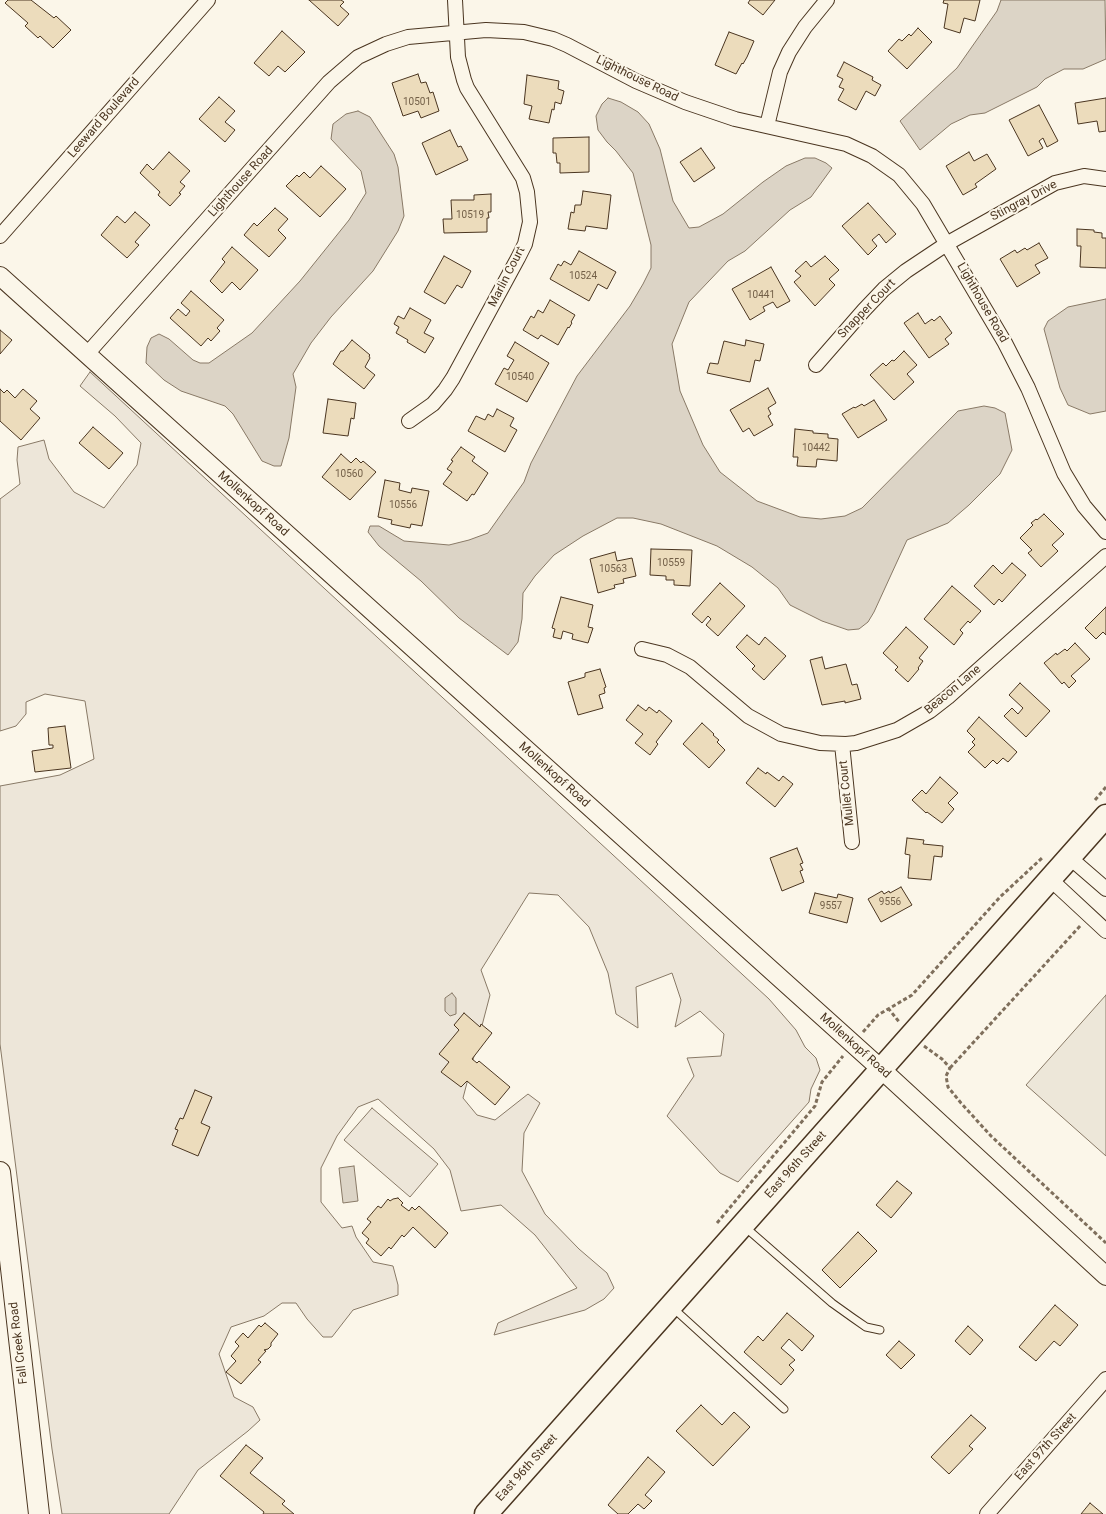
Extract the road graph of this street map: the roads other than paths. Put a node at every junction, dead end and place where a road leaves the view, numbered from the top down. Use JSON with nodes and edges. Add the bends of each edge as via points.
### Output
{"nodes":[{"id":1,"x":208,"y":0,"type":"edge"},
{"id":2,"x":455,"y":0,"type":"edge"},
{"id":3,"x":828,"y":0,"type":"edge"},
{"id":4,"x":456,"y":33,"type":"junction"},
{"id":5,"x":767,"y":126,"type":"junction"},
{"id":6,"x":1106,"y":178,"type":"edge"},
{"id":7,"x":0,"y":236,"type":"edge"},
{"id":8,"x":948,"y":243,"type":"junction"},
{"id":9,"x":0,"y":276,"type":"edge"},
{"id":10,"x":87,"y":354,"type":"junction"},
{"id":11,"x":816,"y":364,"type":"dead end"},
{"id":12,"x":409,"y":421,"type":"dead end"},
{"id":13,"x":1106,"y":532,"type":"edge"},
{"id":14,"x":1106,"y":556,"type":"edge"},
{"id":15,"x":642,"y":649,"type":"dead end"},
{"id":16,"x":842,"y":744,"type":"junction"},
{"id":17,"x":1100,"y":809,"type":"edge"},
{"id":18,"x":852,"y":842,"type":"dead end"},
{"id":19,"x":1059,"y":854,"type":"junction"},
{"id":20,"x":1050,"y":879,"type":"junction"},
{"id":21,"x":1106,"y":889,"type":"edge"},
{"id":22,"x":1106,"y":931,"type":"edge"},
{"id":23,"x":881,"y":1069,"type":"junction"},
{"id":24,"x":0,"y":1172,"type":"edge"},
{"id":25,"x":743,"y":1225,"type":"junction"},
{"id":26,"x":1106,"y":1276,"type":"edge"},
{"id":27,"x":671,"y":1306,"type":"junction"},
{"id":28,"x":880,"y":1330,"type":"dead end"},
{"id":29,"x":1106,"y":1379,"type":"edge"},
{"id":30,"x":784,"y":1409,"type":"dead end"},
{"id":31,"x":39,"y":1514,"type":"edge"},
{"id":32,"x":486,"y":1514,"type":"edge"},
{"id":33,"x":987,"y":1514,"type":"edge"}],
"edges":[{"from":1,"to":7,"type":"street","name":"Leeward Boulevard"},
{"from":2,"to":4,"type":"street","name":"Marlin Court"},
{"from":3,"to":5,"type":"street","via":[[805,26],[789,52],[780,72]]},
{"from":4,"to":5,"type":"street","name":"Lighthouse Road","via":[[502,30],[553,39],[678,100],[720,115]]},
{"from":4,"to":10,"type":"street","name":"Lighthouse Road","via":[[394,41],[365,53],[340,71]]},
{"from":4,"to":12,"type":"street","name":"Marlin Court","via":[[458,57],[467,88],[523,178],[528,192],[530,222],[525,244],[453,378],[433,404]]},
{"from":5,"to":8,"type":"street","name":"Lighthouse Road","via":[[846,144],[881,161],[915,192]]},
{"from":6,"to":8,"type":"street","name":"Stingray Drive","via":[[1084,176],[1055,183]]},
{"from":8,"to":11,"type":"street","name":"Snapper Court","via":[[884,289]]},
{"from":8,"to":13,"type":"street","name":"Lighthouse Road","via":[[1028,388],[1072,486],[1088,512]]},
{"from":9,"to":10,"type":"street","name":"Mollenkopf Road"},
{"from":10,"to":23,"type":"street","name":"Mollenkopf Road"},
{"from":14,"to":16,"type":"street","name":"Beacon Lane","via":[[930,712],[897,730]]},
{"from":15,"to":16,"type":"street","name":"Beacon Lane","via":[[667,655],[690,667],[742,711],[768,728],[804,741]]},
{"from":16,"to":18,"type":"street","name":"Mullet Court"},
{"from":17,"to":19,"type":"main road","name":"East 96th Street"},
{"from":19,"to":20,"type":"main road","name":"East 96th Street"},
{"from":19,"to":21,"type":"street"},
{"from":20,"to":22,"type":"street"},
{"from":20,"to":23,"type":"main road","name":"East 96th Street"},
{"from":23,"to":25,"type":"main road","name":"East 96th Street"},
{"from":23,"to":26,"type":"street","name":"Mollenkopf Road"},
{"from":24,"to":31,"type":"main road","name":"Fall Creek Road"},
{"from":25,"to":27,"type":"main road","name":"East 96th Street"},
{"from":25,"to":28,"type":"lane","via":[[832,1303],[866,1327]]},
{"from":27,"to":30,"type":"lane"},
{"from":27,"to":32,"type":"main road","name":"East 96th Street"},
{"from":29,"to":33,"type":"street","name":"East 97th Street"}]}
